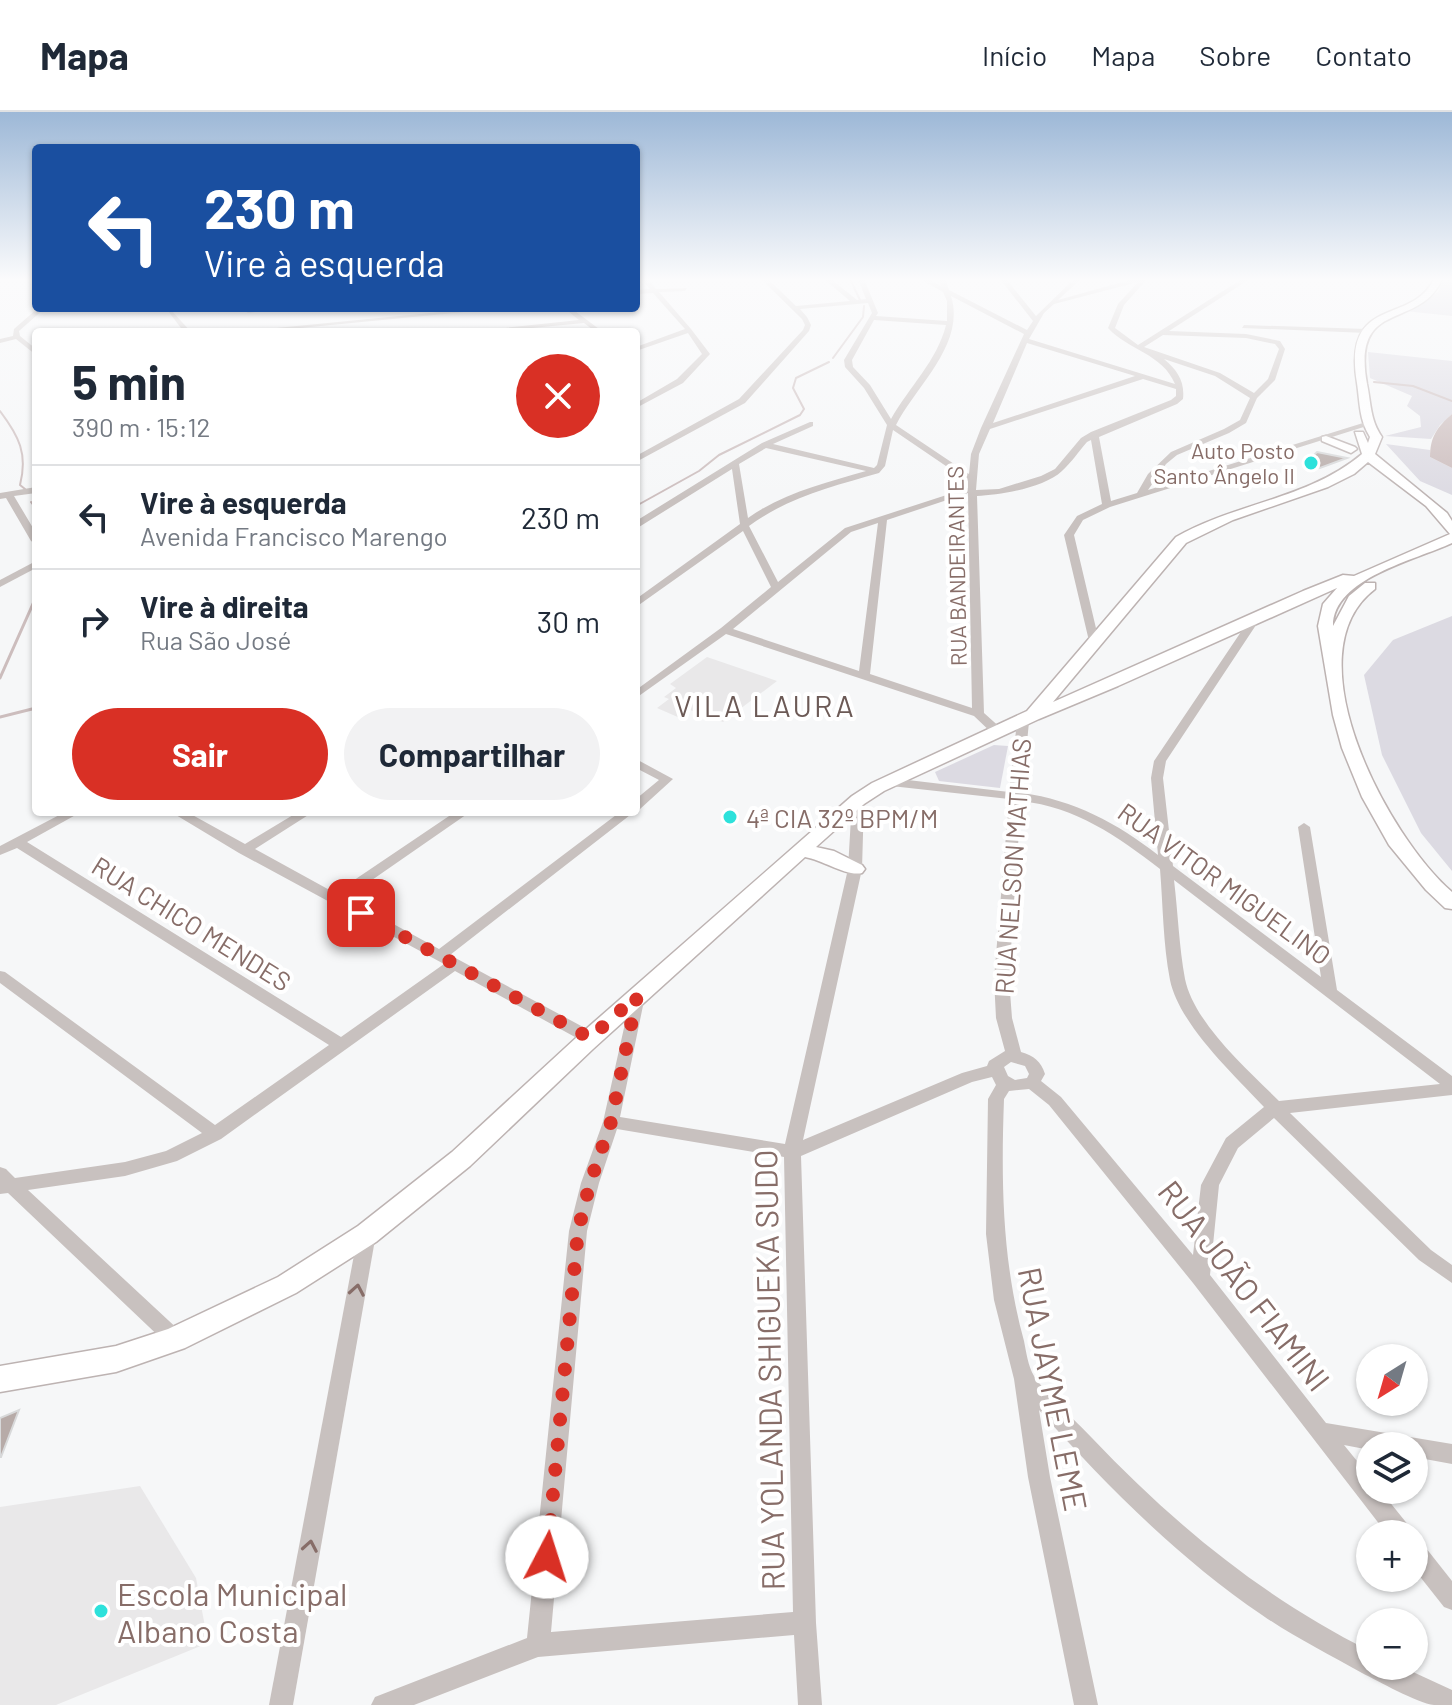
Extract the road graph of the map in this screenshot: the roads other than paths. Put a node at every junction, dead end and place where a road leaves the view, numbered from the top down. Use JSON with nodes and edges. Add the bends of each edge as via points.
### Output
{"nodes":[{"id":1,"x":704,"y":353,"type":"edge"},
{"id":2,"x":786,"y":353,"type":"edge"},
{"id":3,"x":853,"y":353,"type":"edge"},
{"id":4,"x":940,"y":353,"type":"edge"},
{"id":5,"x":1019,"y":353,"type":"edge"},
{"id":6,"x":1073,"y":353,"type":"edge"},
{"id":7,"x":1151,"y":353,"type":"edge"},
{"id":8,"x":1155,"y":353,"type":"edge"},
{"id":9,"x":1279,"y":353,"type":"edge"},
{"id":10,"x":1359,"y":353,"type":"edge"},
{"id":11,"x":1141,"y":377,"type":"junction"},
{"id":12,"x":1180,"y":388,"type":"junction"},
{"id":13,"x":1254,"y":397,"type":"junction"},
{"id":14,"x":640,"y":404,"type":"edge"},
{"id":15,"x":810,"y":424,"type":"dead end"},
{"id":16,"x":891,"y":425,"type":"junction"},
{"id":17,"x":985,"y":428,"type":"junction"},
{"id":18,"x":1363,"y":429,"type":"junction"},
{"id":19,"x":1094,"y":434,"type":"junction"},
{"id":20,"x":1376,"y":437,"type":"junction"},
{"id":21,"x":1326,"y":439,"type":"junction"},
{"id":22,"x":664,"y":443,"type":"junction"},
{"id":23,"x":765,"y":445,"type":"junction"},
{"id":24,"x":640,"y":446,"type":"edge"},
{"id":25,"x":1351,"y":449,"type":"junction"},
{"id":26,"x":640,"y":457,"type":"edge"},
{"id":27,"x":735,"y":463,"type":"junction"},
{"id":28,"x":1356,"y":465,"type":"junction"},
{"id":29,"x":876,"y":471,"type":"junction"},
{"id":30,"x":973,"y":487,"type":"junction"},
{"id":31,"x":1416,"y":489,"type":"junction"},
{"id":32,"x":32,"y":491,"type":"edge"},
{"id":33,"x":1140,"y":495,"type":"junction"},
{"id":34,"x":4,"y":496,"type":"edge"},
{"id":35,"x":1107,"y":505,"type":"junction"},
{"id":36,"x":883,"y":517,"type":"junction"},
{"id":37,"x":640,"y":522,"type":"edge"},
{"id":38,"x":744,"y":524,"type":"junction"},
{"id":39,"x":1452,"y":531,"type":"edge"},
{"id":40,"x":32,"y":535,"type":"edge"},
{"id":41,"x":1452,"y":538,"type":"edge"},
{"id":42,"x":1452,"y":545,"type":"edge"},
{"id":43,"x":32,"y":567,"type":"edge"},
{"id":44,"x":1379,"y":570,"type":"junction"},
{"id":45,"x":776,"y":587,"type":"junction"},
{"id":46,"x":4,"y":588,"type":"edge"},
{"id":47,"x":1309,"y":594,"type":"junction"},
{"id":48,"x":640,"y":601,"type":"edge"},
{"id":49,"x":1310,"y":612,"type":"junction"},
{"id":50,"x":1342,"y":613,"type":"junction"},
{"id":51,"x":1259,"y":616,"type":"junction"},
{"id":52,"x":725,"y":630,"type":"junction"},
{"id":53,"x":1094,"y":641,"type":"junction"},
{"id":54,"x":1332,"y":660,"type":"junction"},
{"id":55,"x":864,"y":675,"type":"junction"},
{"id":56,"x":640,"y":692,"type":"edge"},
{"id":57,"x":978,"y":714,"type":"junction"},
{"id":58,"x":1028,"y":719,"type":"junction"},
{"id":59,"x":999,"y":733,"type":"junction"},
{"id":60,"x":640,"y":765,"type":"edge"},
{"id":61,"x":891,"y":782,"type":"junction"},
{"id":62,"x":1014,"y":795,"type":"junction"},
{"id":63,"x":858,"y":800,"type":"junction"},
{"id":64,"x":640,"y":803,"type":"edge"},
{"id":65,"x":67,"y":816,"type":"edge"},
{"id":66,"x":184,"y":816,"type":"edge"},
{"id":67,"x":300,"y":816,"type":"edge"},
{"id":68,"x":458,"y":816,"type":"edge"},
{"id":69,"x":623,"y":816,"type":"edge"},
{"id":70,"x":1304,"y":827,"type":"dead end"},
{"id":71,"x":17,"y":842,"type":"junction"},
{"id":72,"x":244,"y":850,"type":"junction"},
{"id":73,"x":0,"y":851,"type":"edge"},
{"id":74,"x":802,"y":851,"type":"junction"},
{"id":75,"x":1166,"y":867,"type":"junction"},
{"id":76,"x":855,"y":869,"type":"junction"},
{"id":77,"x":335,"y":899,"type":"junction"},
{"id":78,"x":1452,"y":903,"type":"edge"},
{"id":79,"x":447,"y":960,"type":"junction"},
{"id":80,"x":0,"y":976,"type":"edge"},
{"id":81,"x":1330,"y":990,"type":"junction"},
{"id":82,"x":637,"y":996,"type":"junction"},
{"id":83,"x":590,"y":1038,"type":"junction"},
{"id":84,"x":342,"y":1045,"type":"junction"},
{"id":85,"x":1015,"y":1056,"type":"junction"},
{"id":86,"x":1000,"y":1077,"type":"junction"},
{"id":87,"x":1032,"y":1083,"type":"junction"},
{"id":88,"x":1452,"y":1087,"type":"edge"},
{"id":89,"x":1275,"y":1108,"type":"junction"},
{"id":90,"x":611,"y":1122,"type":"junction"},
{"id":91,"x":215,"y":1134,"type":"junction"},
{"id":92,"x":792,"y":1152,"type":"junction"},
{"id":93,"x":5,"y":1182,"type":"edge"},
{"id":94,"x":367,"y":1234,"type":"junction"},
{"id":95,"x":1452,"y":1275,"type":"edge"},
{"id":96,"x":1200,"y":1277,"type":"junction"},
{"id":97,"x":175,"y":1339,"type":"junction"},
{"id":98,"x":0,"y":1379,"type":"edge"},
{"id":99,"x":1024,"y":1379,"type":"junction"},
{"id":100,"x":1319,"y":1431,"type":"junction"},
{"id":101,"x":1356,"y":1437,"type":"edge"},
{"id":102,"x":1428,"y":1450,"type":"edge"},
{"id":103,"x":1452,"y":1454,"type":"edge"},
{"id":104,"x":1390,"y":1520,"type":"edge"},
{"id":105,"x":1428,"y":1569,"type":"edge"},
{"id":106,"x":1452,"y":1599,"type":"edge"},
{"id":107,"x":805,"y":1623,"type":"junction"},
{"id":108,"x":538,"y":1645,"type":"junction"},
{"id":109,"x":1356,"y":1658,"type":"edge"},
{"id":110,"x":1404,"y":1680,"type":"edge"},
{"id":111,"x":1452,"y":1702,"type":"edge"},
{"id":112,"x":281,"y":1705,"type":"edge"},
{"id":113,"x":383,"y":1705,"type":"edge"},
{"id":114,"x":810,"y":1705,"type":"edge"},
{"id":115,"x":1086,"y":1705,"type":"edge"}],
"edges":[{"from":1,"to":14,"type":"street","via":[[680,381]]},
{"from":2,"to":22,"type":"street","via":[[736,406]]},
{"from":3,"to":16,"type":"street","via":[[848,362]]},
{"from":4,"to":16,"type":"street"},
{"from":5,"to":17,"type":"street","name":"RUA BANDEIRANTES"},
{"from":6,"to":11,"type":"street"},
{"from":7,"to":12,"type":"street","via":[[1171,369]]},
{"from":8,"to":13,"type":"street","via":[[1215,373]]},
{"from":9,"to":13,"type":"street","via":[[1271,380]]},
{"from":10,"to":18,"type":"main road"},
{"from":11,"to":12,"type":"street"},
{"from":11,"to":17,"type":"street"},
{"from":12,"to":19,"type":"street","via":[[1180,397],[1169,406]]},
{"from":13,"to":33,"type":"street","via":[[1243,421],[1161,462]]},
{"from":15,"to":23,"type":"street"},
{"from":16,"to":29,"type":"street"},
{"from":16,"to":30,"type":"street"},
{"from":17,"to":30,"type":"street","name":"RUA BANDEIRANTES","via":[[975,454]]},
{"from":18,"to":20,"type":"main road"},
{"from":18,"to":21,"type":"street"},
{"from":18,"to":25,"type":"main road"},
{"from":18,"to":28,"type":"main road"},
{"from":19,"to":30,"type":"street","via":[[1054,474],[1000,492]]},
{"from":19,"to":35,"type":"street"},
{"from":20,"to":28,"type":"main road","via":[[1375,448]]},
{"from":20,"to":31,"type":"main road"},
{"from":21,"to":25,"type":"main road"},
{"from":21,"to":33,"type":"street"},
{"from":22,"to":24,"type":"street"},
{"from":22,"to":26,"type":"street"},
{"from":23,"to":27,"type":"street"},
{"from":23,"to":29,"type":"street"},
{"from":25,"to":28,"type":"main road","via":[[1339,470]]},
{"from":27,"to":37,"type":"street"},
{"from":27,"to":38,"type":"street"},
{"from":28,"to":31,"type":"main road","via":[[1381,467]]},
{"from":28,"to":53,"type":"main road","via":[[1292,498],[1193,531]]},
{"from":29,"to":38,"type":"street","via":[[785,500]]},
{"from":30,"to":36,"type":"street"},
{"from":30,"to":57,"type":"street","name":"RUA BANDEIRANTES"},
{"from":31,"to":39,"type":"main road"},
{"from":32,"to":34,"type":"street"},
{"from":33,"to":35,"type":"street"},
{"from":34,"to":40,"type":"street"},
{"from":35,"to":53,"type":"street","via":[[1080,518],[1069,535]]},
{"from":36,"to":45,"type":"street","via":[[848,530]]},
{"from":36,"to":55,"type":"street"},
{"from":38,"to":45,"type":"street"},
{"from":38,"to":48,"type":"street"},
{"from":41,"to":44,"type":"main road"},
{"from":42,"to":50,"type":"main road","via":[[1374,584]]},
{"from":43,"to":46,"type":"street"},
{"from":44,"to":47,"type":"main road","name":"RUA NELSON MATHIAS"},
{"from":44,"to":49,"type":"main road"},
{"from":45,"to":52,"type":"street"},
{"from":47,"to":49,"type":"main road","via":[[1297,602]]},
{"from":47,"to":51,"type":"main road","name":"RUA NELSON MATHIAS"},
{"from":49,"to":50,"type":"main road"},
{"from":49,"to":51,"type":"main road"},
{"from":49,"to":54,"type":"main road"},
{"from":50,"to":54,"type":"main road"},
{"from":51,"to":58,"type":"main road","name":"RUA NELSON MATHIAS"},
{"from":51,"to":75,"type":"street","via":[[1160,761]]},
{"from":52,"to":55,"type":"street"},
{"from":52,"to":56,"type":"street"},
{"from":53,"to":58,"type":"main road"},
{"from":54,"to":78,"type":"main road","via":[[1343,722],[1386,824],[1416,868]]},
{"from":55,"to":57,"type":"street"},
{"from":57,"to":59,"type":"street"},
{"from":58,"to":59,"type":"main road"},
{"from":58,"to":62,"type":"street","name":"RUA NELSON MATHIAS"},
{"from":59,"to":61,"type":"main road"},
{"from":60,"to":64,"type":"street","via":[[665,776],[662,786]]},
{"from":61,"to":62,"type":"street","name":"RUA VITOR MIGUELINO"},
{"from":61,"to":63,"type":"main road"},
{"from":62,"to":75,"type":"street","name":"RUA VITOR MIGUELINO","via":[[1046,800],[1097,819]]},
{"from":62,"to":85,"type":"street","name":"RUA NELSON MATHIAS","via":[[1001,989],[1006,1036]]},
{"from":63,"to":74,"type":"main road"},
{"from":63,"to":76,"type":"street","name":"RUA YOLANDA SHIGUEKA SUDO"},
{"from":65,"to":71,"type":"street"},
{"from":66,"to":72,"type":"street"},
{"from":67,"to":72,"type":"street"},
{"from":68,"to":77,"type":"street"},
{"from":69,"to":79,"type":"street"},
{"from":70,"to":81,"type":"street"},
{"from":71,"to":73,"type":"street"},
{"from":71,"to":84,"type":"street","name":"RUA CHICO MENDES"},
{"from":72,"to":77,"type":"street"},
{"from":74,"to":76,"type":"main road","via":[[827,855]]},
{"from":74,"to":82,"type":"main road"},
{"from":75,"to":81,"type":"street","name":"RUA VITOR MIGUELINO"},
{"from":75,"to":89,"type":"street","via":[[1178,982],[1210,1040]]},
{"from":76,"to":92,"type":"street","name":"RUA YOLANDA SHIGUEKA SUDO"},
{"from":77,"to":79,"type":"street"},
{"from":79,"to":83,"type":"street"},
{"from":79,"to":84,"type":"street"},
{"from":80,"to":91,"type":"street"},
{"from":81,"to":88,"type":"street","name":"RUA VITOR MIGUELINO"},
{"from":82,"to":83,"type":"main road"},
{"from":82,"to":90,"type":"street"},
{"from":83,"to":94,"type":"main road","via":[[461,1159]]},
{"from":84,"to":91,"type":"street"},
{"from":85,"to":86,"type":"street","via":[[998,1061]]},
{"from":85,"to":87,"type":"street","via":[[1033,1064],[1037,1074]]},
{"from":86,"to":87,"type":"street","via":[[1020,1086]]},
{"from":86,"to":92,"type":"street","via":[[968,1077]]},
{"from":86,"to":99,"type":"street","name":"RUA JAYME LEME","via":[[995,1234],[1003,1300]]},
{"from":87,"to":96,"type":"street","name":"RUA JOÃO FIAMINI","via":[[1055,1101]]},
{"from":88,"to":89,"type":"street"},
{"from":89,"to":95,"type":"street","via":[[1414,1245]]},
{"from":89,"to":96,"type":"street","via":[[1232,1143],[1210,1185]]},
{"from":90,"to":92,"type":"street"},
{"from":90,"to":108,"type":"street","via":[[578,1231]]},
{"from":91,"to":93,"type":"street","via":[[171,1156],[125,1169]]},
{"from":92,"to":107,"type":"street","name":"RUA YOLANDA SHIGUEKA SUDO"},
{"from":93,"to":97,"type":"street"},
{"from":94,"to":97,"type":"main road","via":[[287,1285]]},
{"from":112,"to":94,"type":"street","one_way":true},
{"from":96,"to":100,"type":"street","name":"RUA JOÃO FIAMINI"},
{"from":97,"to":98,"type":"main road","via":[[116,1359]]},
{"from":99,"to":109,"type":"street","via":[[1166,1528],[1257,1601]]},
{"from":99,"to":115,"type":"street","name":"RUA JAYME LEME"},
{"from":100,"to":101,"type":"street"},
{"from":100,"to":104,"type":"street","name":"RUA JOÃO FIAMINI"},
{"from":102,"to":103,"type":"street"},
{"from":105,"to":106,"type":"street"},
{"from":107,"to":108,"type":"street"},
{"from":107,"to":114,"type":"street","name":"RUA YOLANDA SHIGUEKA SUDO"},
{"from":108,"to":113,"type":"street"},
{"from":110,"to":111,"type":"street"}]}
